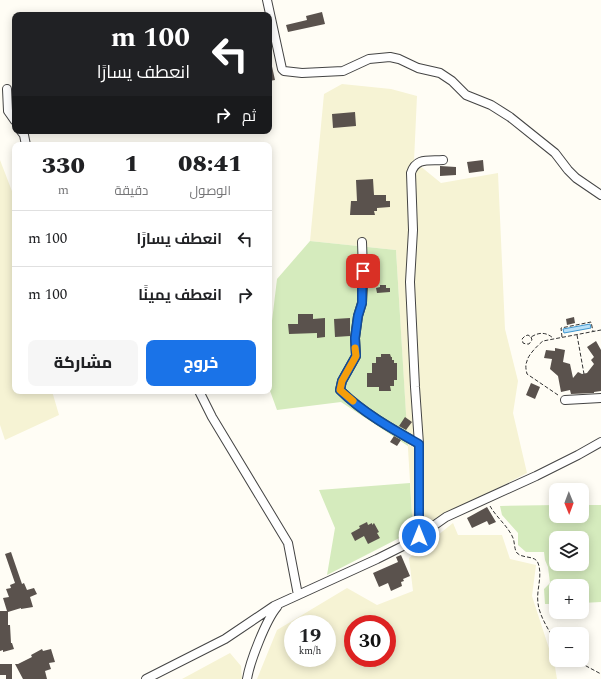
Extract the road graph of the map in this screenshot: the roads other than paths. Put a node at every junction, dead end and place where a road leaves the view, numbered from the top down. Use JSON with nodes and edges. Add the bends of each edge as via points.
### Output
{"nodes":[{"id":1,"x":267,"y":0,"type":"edge"},
{"id":2,"x":270,"y":12,"type":"edge"},
{"id":3,"x":272,"y":23,"type":"edge"},
{"id":4,"x":7,"y":89,"type":"dead end"},
{"id":5,"x":12,"y":117,"type":"edge"},
{"id":6,"x":443,"y":160,"type":"dead end"},
{"id":7,"x":601,"y":195,"type":"edge"},
{"id":8,"x":362,"y":242,"type":"dead end"},
{"id":9,"x":200,"y":394,"type":"edge"},
{"id":10,"x":601,"y":398,"type":"edge"},
{"id":11,"x":565,"y":400,"type":"road end"},
{"id":12,"x":601,"y":442,"type":"edge"},
{"id":13,"x":419,"y":444,"type":"junction"},
{"id":14,"x":419,"y":536,"type":"junction"},
{"id":15,"x":298,"y":595,"type":"junction"},
{"id":16,"x":284,"y":601,"type":"junction"},
{"id":17,"x":146,"y":679,"type":"edge"},
{"id":18,"x":247,"y":679,"type":"edge"}],
"edges":[{"from":1,"to":2,"type":"street"},
{"from":3,"to":7,"type":"street","via":[[284,71],[343,71],[369,59],[390,57],[440,73],[466,95],[491,105],[510,117],[555,153],[576,178]]},
{"from":4,"to":5,"type":"street","via":[[8,111]]},
{"from":6,"to":13,"type":"street","via":[[421,161],[413,167],[411,173],[413,230],[410,282]]},
{"from":8,"to":13,"type":"street","via":[[362,303],[355,338],[356,356],[342,381],[340,390],[390,427]]},
{"from":9,"to":15,"type":"street","via":[[288,542]]},
{"from":10,"to":11,"type":"street"},
{"from":12,"to":14,"type":"street","via":[[536,476],[446,517]]},
{"from":13,"to":14,"type":"street"},
{"from":14,"to":15,"type":"street","via":[[339,578]]},
{"from":15,"to":16,"type":"street"},
{"from":16,"to":17,"type":"street","via":[[225,639]]},
{"from":16,"to":18,"type":"street","via":[[272,614],[254,655]]}]}
